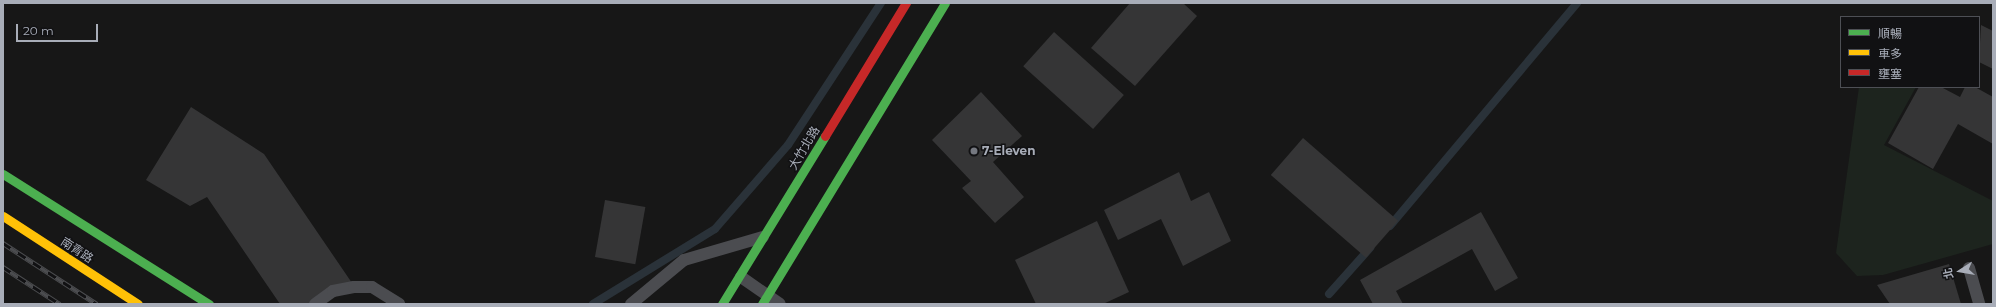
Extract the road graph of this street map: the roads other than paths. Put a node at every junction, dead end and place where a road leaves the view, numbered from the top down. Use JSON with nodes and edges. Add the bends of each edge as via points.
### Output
{"nodes":[{"id":1,"x":906,"y":3,"type":"edge"},
{"id":2,"x":945,"y":3,"type":"edge"},
{"id":3,"x":3,"y":174,"type":"edge"},
{"id":4,"x":3,"y":216,"type":"edge"},
{"id":5,"x":763,"y":237,"type":"junction"},
{"id":6,"x":1969,"y":268,"type":"dead end"},
{"id":7,"x":740,"y":277,"type":"junction"},
{"id":8,"x":766,"y":299,"type":"edge"},
{"id":9,"x":138,"y":304,"type":"edge"},
{"id":10,"x":209,"y":304,"type":"edge"},
{"id":11,"x":315,"y":304,"type":"edge"},
{"id":12,"x":399,"y":304,"type":"edge"},
{"id":13,"x":632,"y":304,"type":"edge"},
{"id":14,"x":722,"y":304,"type":"edge"},
{"id":15,"x":780,"y":304,"type":"edge"},
{"id":16,"x":1979,"y":304,"type":"edge"}],
"edges":[{"from":1,"to":5,"type":"street","name":"大竹北路"},
{"from":2,"to":8,"type":"street"},
{"from":3,"to":10,"type":"street"},
{"from":4,"to":9,"type":"street","name":"南青路"},
{"from":5,"to":7,"type":"street","name":"大竹北路"},
{"from":5,"to":13,"type":"lane","via":[[684,260]]},
{"from":6,"to":16,"type":"lane"},
{"from":7,"to":8,"type":"lane"},
{"from":7,"to":14,"type":"street","name":"大竹北路"},
{"from":8,"to":15,"type":"lane"},
{"from":11,"to":12,"type":"lane","via":[[333,291],[372,287]]}]}
